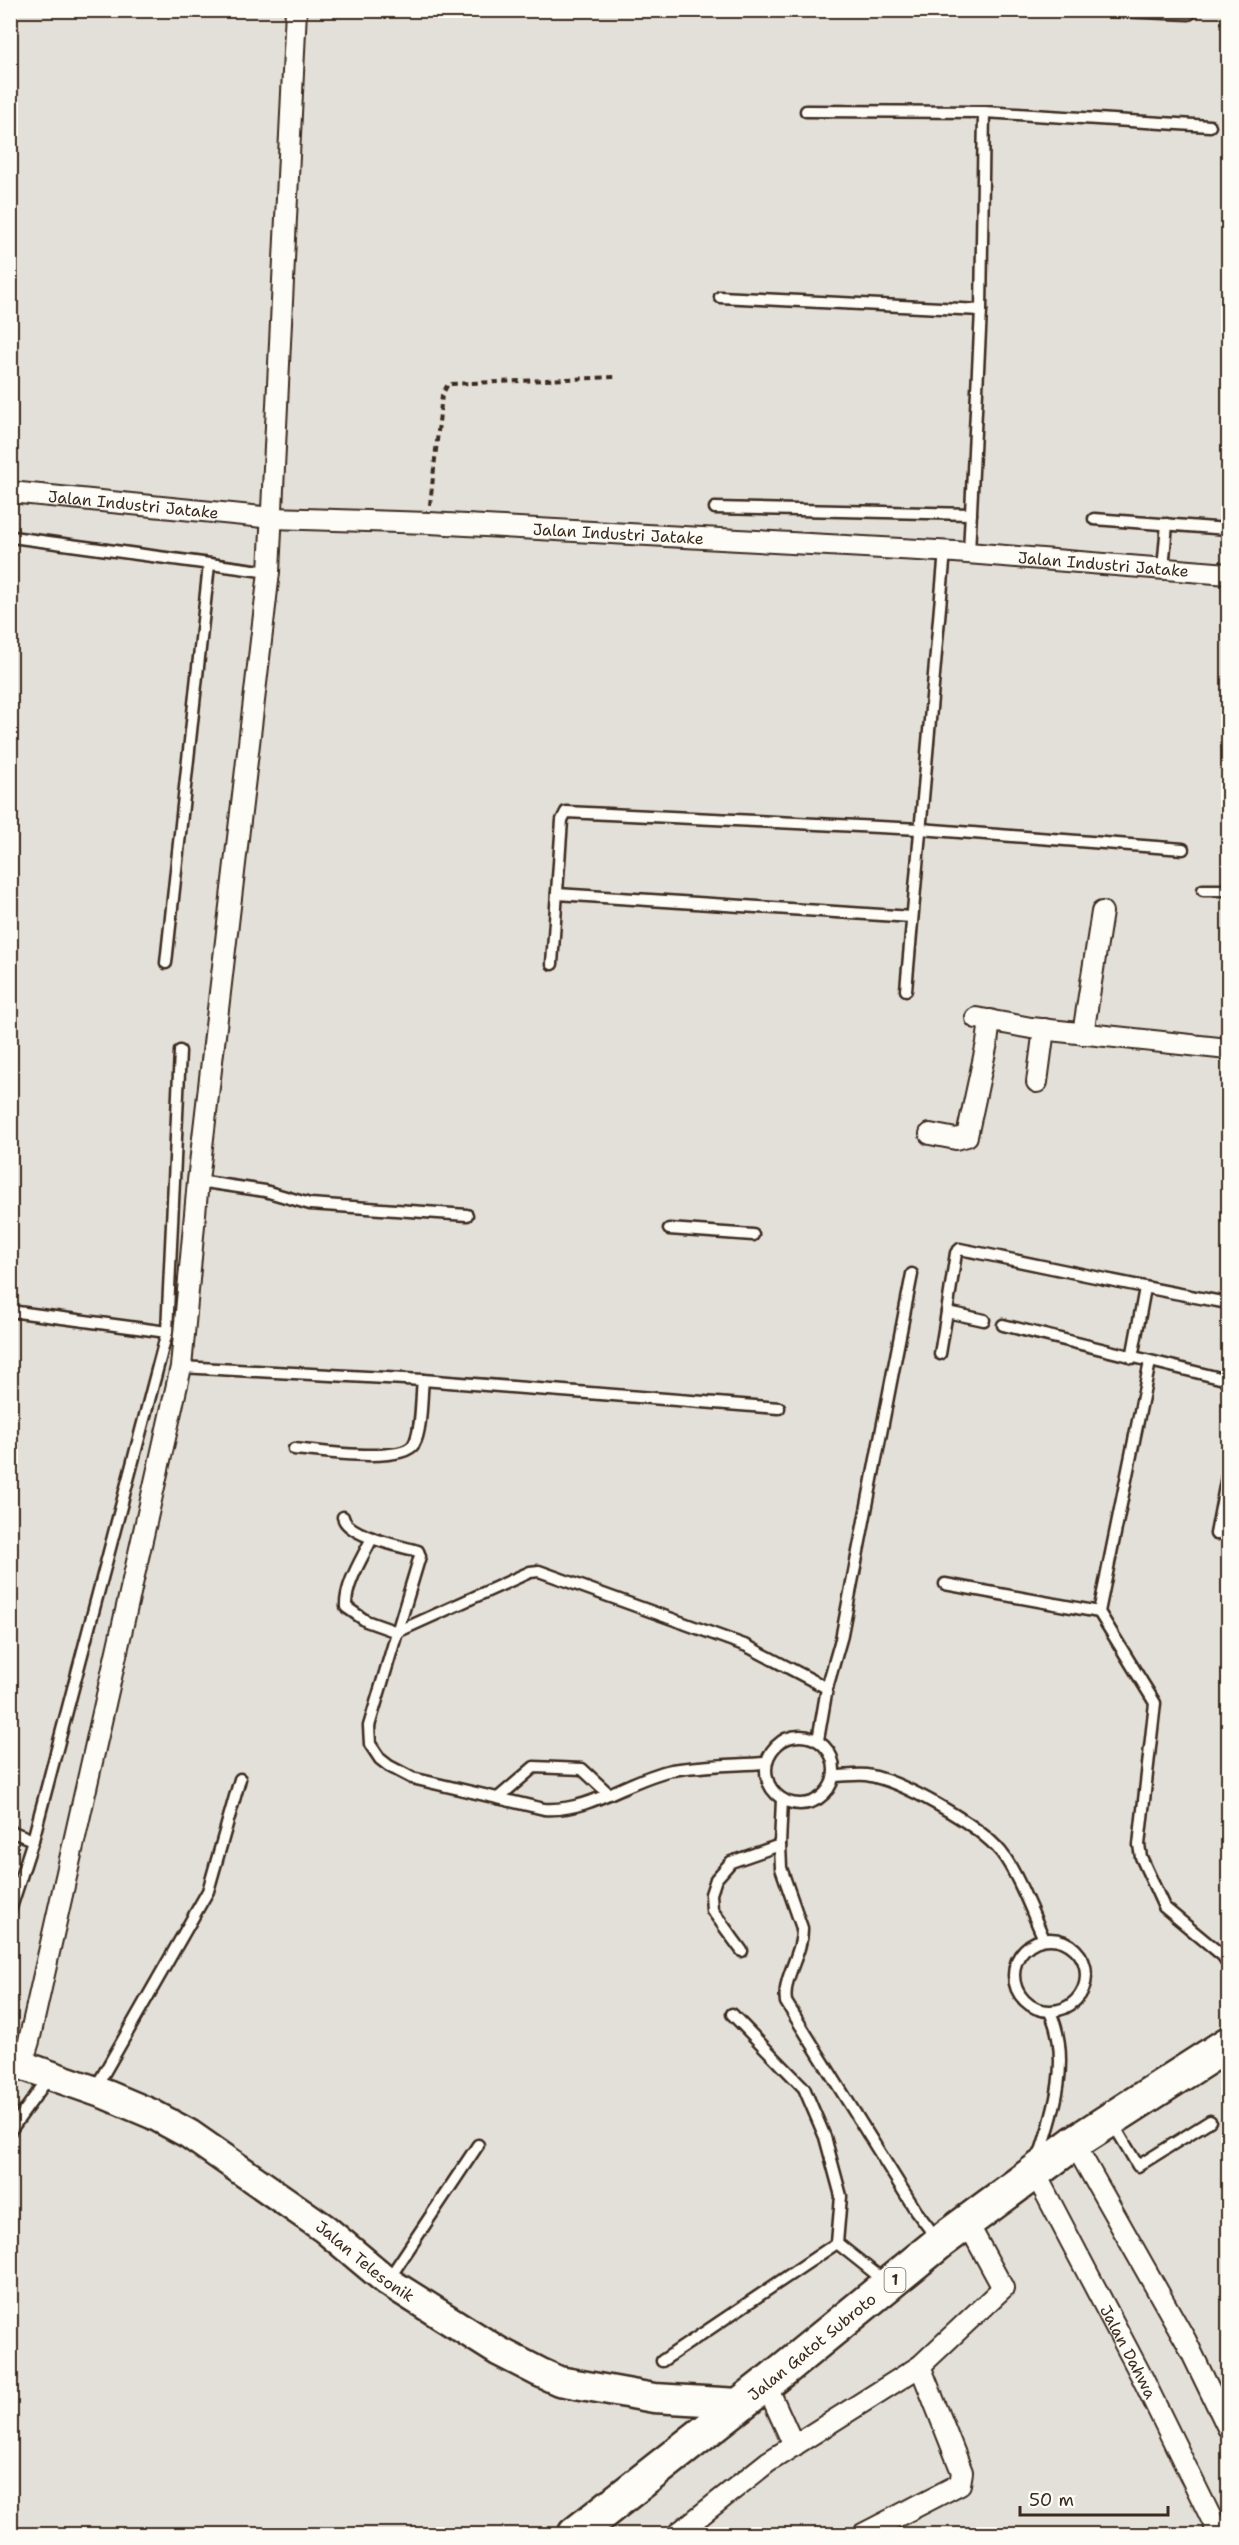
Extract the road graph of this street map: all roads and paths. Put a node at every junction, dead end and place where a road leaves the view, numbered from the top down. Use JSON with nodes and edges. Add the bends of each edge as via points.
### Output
{"nodes":[{"id":1,"x":296,"y":10,"type":"edge"},
{"id":2,"x":1093,"y":10,"type":"edge"},
{"id":3,"x":1194,"y":10,"type":"edge"},
{"id":4,"x":806,"y":111,"type":"dead end"},
{"id":5,"x":984,"y":112,"type":"junction"},
{"id":6,"x":1210,"y":126,"type":"dead end"},
{"id":7,"x":720,"y":297,"type":"dead end"},
{"id":8,"x":981,"y":310,"type":"junction"},
{"id":9,"x":616,"y":377,"type":"dead end"},
{"id":10,"x":10,"y":492,"type":"edge"},
{"id":11,"x":715,"y":508,"type":"dead end"},
{"id":12,"x":971,"y":514,"type":"junction"},
{"id":13,"x":273,"y":518,"type":"junction"},
{"id":14,"x":1094,"y":519,"type":"dead end"},
{"id":15,"x":429,"y":524,"type":"junction"},
{"id":16,"x":1167,"y":525,"type":"junction"},
{"id":17,"x":1228,"y":529,"type":"edge"},
{"id":18,"x":12,"y":537,"type":"dead end"},
{"id":19,"x":945,"y":551,"type":"junction"},
{"id":20,"x":969,"y":552,"type":"junction"},
{"id":21,"x":209,"y":565,"type":"junction"},
{"id":22,"x":1163,"y":569,"type":"junction"},
{"id":23,"x":269,"y":572,"type":"junction"},
{"id":24,"x":1228,"y":574,"type":"edge"},
{"id":25,"x":920,"y":829,"type":"junction"},
{"id":26,"x":1183,"y":849,"type":"dead end"},
{"id":27,"x":1203,"y":890,"type":"dead end"},
{"id":28,"x":1228,"y":890,"type":"edge"},
{"id":29,"x":557,"y":894,"type":"junction"},
{"id":30,"x":1102,"y":912,"type":"dead end"},
{"id":31,"x":912,"y":917,"type":"junction"},
{"id":32,"x":166,"y":963,"type":"dead end"},
{"id":33,"x":552,"y":964,"type":"dead end"},
{"id":34,"x":906,"y":990,"type":"dead end"},
{"id":35,"x":1044,"y":1029,"type":"junction"},
{"id":36,"x":1083,"y":1034,"type":"junction"},
{"id":37,"x":1228,"y":1049,"type":"edge"},
{"id":38,"x":180,"y":1051,"type":"dead end"},
{"id":39,"x":1037,"y":1082,"type":"dead end"},
{"id":40,"x":930,"y":1134,"type":"dead end"},
{"id":41,"x":198,"y":1181,"type":"junction"},
{"id":42,"x":467,"y":1215,"type":"dead end"},
{"id":43,"x":669,"y":1229,"type":"dead end"},
{"id":44,"x":753,"y":1235,"type":"dead end"},
{"id":45,"x":912,"y":1274,"type":"dead end"},
{"id":46,"x":1145,"y":1288,"type":"junction"},
{"id":47,"x":1228,"y":1303,"type":"edge"},
{"id":48,"x":10,"y":1311,"type":"edge"},
{"id":49,"x":946,"y":1312,"type":"junction"},
{"id":50,"x":984,"y":1320,"type":"dead end"},
{"id":51,"x":1003,"y":1325,"type":"dead end"},
{"id":52,"x":167,"y":1332,"type":"junction"},
{"id":53,"x":940,"y":1354,"type":"dead end"},
{"id":54,"x":1132,"y":1358,"type":"junction"},
{"id":55,"x":1150,"y":1362,"type":"junction"},
{"id":56,"x":181,"y":1367,"type":"junction"},
{"id":57,"x":423,"y":1380,"type":"junction"},
{"id":58,"x":1228,"y":1380,"type":"edge"},
{"id":59,"x":779,"y":1408,"type":"dead end"},
{"id":60,"x":294,"y":1449,"type":"dead end"},
{"id":61,"x":1228,"y":1471,"type":"edge"},
{"id":62,"x":343,"y":1517,"type":"dead end"},
{"id":63,"x":1216,"y":1534,"type":"dead end"},
{"id":64,"x":372,"y":1538,"type":"junction"},
{"id":65,"x":945,"y":1584,"type":"dead end"},
{"id":66,"x":1099,"y":1612,"type":"junction"},
{"id":67,"x":397,"y":1632,"type":"junction"},
{"id":68,"x":826,"y":1688,"type":"junction"},
{"id":69,"x":818,"y":1740,"type":"junction"},
{"id":70,"x":765,"y":1763,"type":"junction"},
{"id":71,"x":834,"y":1776,"type":"junction"},
{"id":72,"x":240,"y":1779,"type":"dead end"},
{"id":73,"x":609,"y":1794,"type":"junction"},
{"id":74,"x":498,"y":1798,"type":"junction"},
{"id":75,"x":782,"y":1799,"type":"junction"},
{"id":76,"x":10,"y":1832,"type":"edge"},
{"id":77,"x":33,"y":1840,"type":"junction"},
{"id":78,"x":780,"y":1845,"type":"junction"},
{"id":79,"x":10,"y":1911,"type":"edge"},
{"id":80,"x":1044,"y":1939,"type":"junction"},
{"id":81,"x":742,"y":1951,"type":"dead end"},
{"id":82,"x":1228,"y":1964,"type":"edge"},
{"id":83,"x":1050,"y":2012,"type":"junction"},
{"id":84,"x":732,"y":2014,"type":"dead end"},
{"id":85,"x":1228,"y":2044,"type":"edge"},
{"id":86,"x":16,"y":2063,"type":"edge"},
{"id":87,"x":51,"y":2076,"type":"junction"},
{"id":88,"x":94,"y":2091,"type":"junction"},
{"id":89,"x":1110,"y":2119,"type":"junction"},
{"id":90,"x":1210,"y":2121,"type":"dead end"},
{"id":91,"x":10,"y":2131,"type":"edge"},
{"id":92,"x":1074,"y":2143,"type":"junction"},
{"id":93,"x":478,"y":2145,"type":"dead end"},
{"id":94,"x":1034,"y":2171,"type":"junction"},
{"id":95,"x":967,"y":2222,"type":"junction"},
{"id":96,"x":940,"y":2242,"type":"junction"},
{"id":97,"x":837,"y":2243,"type":"junction"},
{"id":98,"x":387,"y":2281,"type":"junction"},
{"id":99,"x":890,"y":2284,"type":"junction"},
{"id":100,"x":662,"y":2361,"type":"dead end"},
{"id":101,"x":920,"y":2366,"type":"junction"},
{"id":102,"x":766,"y":2384,"type":"junction"},
{"id":103,"x":740,"y":2403,"type":"junction"},
{"id":104,"x":1228,"y":2428,"type":"edge"},
{"id":105,"x":794,"y":2446,"type":"junction"},
{"id":106,"x":575,"y":2535,"type":"edge"},
{"id":107,"x":677,"y":2535,"type":"edge"},
{"id":108,"x":863,"y":2535,"type":"edge"},
{"id":109,"x":1219,"y":2535,"type":"edge"}],
"edges":[{"from":1,"to":13,"type":"street"},
{"from":2,"to":3,"type":"lane","via":[[1189,14]]},
{"from":4,"to":5,"type":"lane"},
{"from":5,"to":6,"type":"lane"},
{"from":5,"to":8,"type":"lane"},
{"from":7,"to":8,"type":"lane"},
{"from":8,"to":12,"type":"lane"},
{"from":9,"to":15,"type":"path","via":[[448,384],[442,395]]},
{"from":10,"to":13,"type":"street","name":"Jalan Industri Jatake"},
{"from":11,"to":12,"type":"lane"},
{"from":12,"to":20,"type":"lane"},
{"from":13,"to":15,"type":"street","name":"Jalan Industri Jatake"},
{"from":13,"to":23,"type":"street"},
{"from":14,"to":16,"type":"lane"},
{"from":15,"to":19,"type":"street","name":"Jalan Industri Jatake"},
{"from":16,"to":17,"type":"lane"},
{"from":16,"to":22,"type":"lane"},
{"from":18,"to":21,"type":"lane"},
{"from":19,"to":20,"type":"street","name":"Jalan Industri Jatake"},
{"from":19,"to":25,"type":"lane"},
{"from":20,"to":22,"type":"street","name":"Jalan Industri Jatake"},
{"from":21,"to":23,"type":"lane"},
{"from":21,"to":32,"type":"lane"},
{"from":22,"to":24,"type":"street","name":"Jalan Industri Jatake"},
{"from":23,"to":41,"type":"street"},
{"from":25,"to":26,"type":"lane"},
{"from":25,"to":29,"type":"lane","via":[[566,812],[562,820]]},
{"from":25,"to":31,"type":"lane"},
{"from":27,"to":28,"type":"lane"},
{"from":29,"to":31,"type":"lane"},
{"from":29,"to":33,"type":"lane"},
{"from":30,"to":36,"type":"street"},
{"from":31,"to":34,"type":"lane"},
{"from":35,"to":36,"type":"street"},
{"from":35,"to":39,"type":"street"},
{"from":35,"to":40,"type":"street","via":[[983,1019],[987,1043],[967,1136],[956,1139]]},
{"from":36,"to":37,"type":"street"},
{"from":38,"to":52,"type":"lane"},
{"from":41,"to":42,"type":"lane","via":[[265,1191],[310,1204]]},
{"from":41,"to":56,"type":"street"},
{"from":43,"to":44,"type":"lane"},
{"from":45,"to":68,"type":"lane","via":[[841,1639]]},
{"from":46,"to":47,"type":"lane"},
{"from":46,"to":49,"type":"lane","via":[[960,1250],[956,1253]]},
{"from":46,"to":54,"type":"lane"},
{"from":48,"to":52,"type":"lane"},
{"from":49,"to":50,"type":"lane"},
{"from":49,"to":53,"type":"lane"},
{"from":51,"to":54,"type":"lane"},
{"from":52,"to":77,"type":"lane"},
{"from":54,"to":55,"type":"lane"},
{"from":55,"to":58,"type":"lane"},
{"from":55,"to":66,"type":"lane"},
{"from":56,"to":57,"type":"lane"},
{"from":56,"to":86,"type":"street","via":[[32,2030]]},
{"from":57,"to":59,"type":"lane"},
{"from":57,"to":60,"type":"lane","via":[[417,1435],[407,1452],[358,1454]]},
{"from":61,"to":63,"type":"lane"},
{"from":62,"to":64,"type":"lane","via":[[348,1526]]},
{"from":64,"to":67,"type":"lane","via":[[419,1553]]},
{"from":64,"to":67,"type":"lane","via":[[346,1598],[346,1607],[366,1622]]},
{"from":65,"to":66,"type":"lane"},
{"from":66,"to":82,"type":"lane","via":[[1155,1702],[1139,1845],[1141,1857],[1164,1907]]},
{"from":67,"to":68,"type":"lane","via":[[539,1571],[747,1646]]},
{"from":67,"to":74,"type":"lane","via":[[369,1726],[370,1744],[380,1759],[412,1778]]},
{"from":68,"to":69,"type":"lane"},
{"from":69,"to":70,"type":"lane","via":[[796,1735],[776,1744]]},
{"from":69,"to":71,"type":"lane","via":[[831,1756]]},
{"from":70,"to":73,"type":"lane","via":[[671,1770]]},
{"from":70,"to":75,"type":"lane","via":[[765,1777],[771,1790]]},
{"from":71,"to":75,"type":"lane","via":[[820,1798],[795,1804]]},
{"from":71,"to":80,"type":"lane","via":[[865,1775],[895,1782],[968,1824],[1001,1852]]},
{"from":72,"to":88,"type":"lane","via":[[208,1891]]},
{"from":73,"to":74,"type":"lane","via":[[562,1809],[544,1809]]},
{"from":73,"to":74,"type":"lane","via":[[582,1769],[534,1767]]},
{"from":75,"to":78,"type":"lane"},
{"from":76,"to":77,"type":"lane"},
{"from":77,"to":79,"type":"lane"},
{"from":78,"to":81,"type":"lane","via":[[731,1862],[716,1880],[711,1894],[712,1910]]},
{"from":78,"to":96,"type":"lane","via":[[781,1868],[802,1928],[786,2002],[916,2211]]},
{"from":80,"to":83,"type":"lane","via":[[1021,1953],[1013,1979],[1019,1996],[1033,2008]]},
{"from":80,"to":83,"type":"lane","via":[[1063,1941],[1079,1953],[1086,1971],[1083,1991],[1070,2006]]},
{"from":83,"to":94,"type":"lane","via":[[1059,2030],[1059,2075],[1051,2122]]},
{"from":84,"to":97,"type":"lane","via":[[804,2088],[825,2137],[841,2196]]},
{"from":85,"to":89,"type":"highway","name":"Jalan Gatot Subroto","number":"1"},
{"from":86,"to":87,"type":"street","name":"Jalan Telesonik"},
{"from":87,"to":88,"type":"street","name":"Jalan Telesonik"},
{"from":87,"to":91,"type":"lane"},
{"from":88,"to":98,"type":"street","name":"Jalan Telesonik","via":[[189,2134],[325,2229]]},
{"from":89,"to":90,"type":"lane","via":[[1138,2166]]},
{"from":89,"to":92,"type":"highway","name":"Jalan Gatot Subroto","number":"1"},
{"from":92,"to":94,"type":"highway","name":"Jalan Gatot Subroto","number":"1"},
{"from":92,"to":104,"type":"street","via":[[1186,2341]]},
{"from":93,"to":98,"type":"lane"},
{"from":94,"to":95,"type":"highway","name":"Jalan Gatot Subroto","number":"1"},
{"from":94,"to":109,"type":"street","name":"Jalan Dahwa"},
{"from":95,"to":96,"type":"highway","name":"Jalan Gatot Subroto","number":"1"},
{"from":95,"to":101,"type":"street","via":[[1003,2288]]},
{"from":96,"to":99,"type":"highway","name":"Jalan Gatot Subroto","number":"1"},
{"from":97,"to":99,"type":"lane"},
{"from":97,"to":100,"type":"lane"},
{"from":98,"to":103,"type":"street","name":"Jalan Telesonik","via":[[498,2351],[559,2381],[654,2398]]},
{"from":99,"to":102,"type":"highway","name":"Jalan Gatot Subroto","number":"1"},
{"from":101,"to":105,"type":"street"},
{"from":101,"to":108,"type":"street","via":[[962,2472],[960,2484]]},
{"from":102,"to":103,"type":"highway","name":"Jalan Gatot Subroto","number":"1"},
{"from":102,"to":105,"type":"street"},
{"from":103,"to":106,"type":"highway","name":"Jalan Gatot Subroto","number":"1"},
{"from":105,"to":107,"type":"street","via":[[768,2462]]}]}
